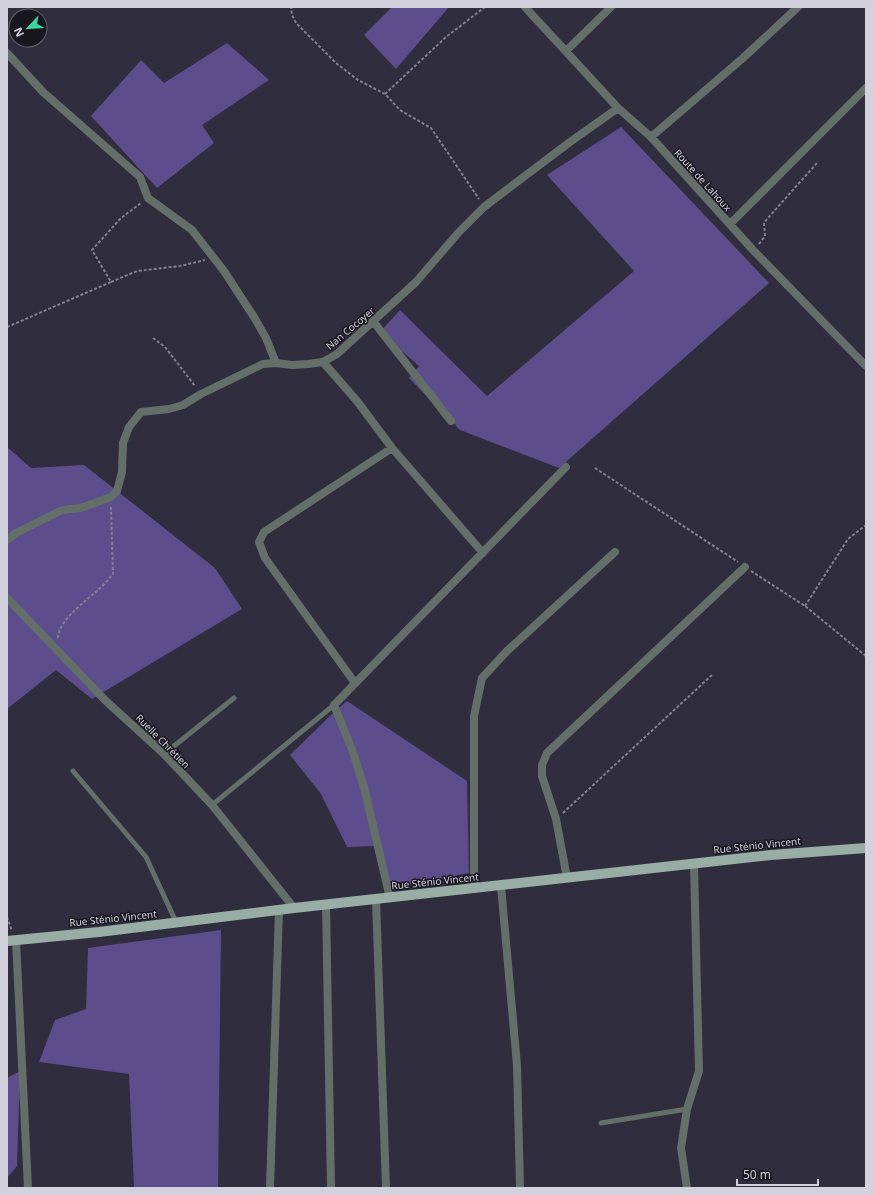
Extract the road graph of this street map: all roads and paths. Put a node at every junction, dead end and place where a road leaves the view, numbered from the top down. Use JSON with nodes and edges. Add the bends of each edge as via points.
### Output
{"nodes":[{"id":1,"x":293,"y":7,"type":"edge"},
{"id":2,"x":485,"y":7,"type":"edge"},
{"id":3,"x":525,"y":7,"type":"edge"},
{"id":4,"x":611,"y":7,"type":"edge"},
{"id":5,"x":798,"y":7,"type":"edge"},
{"id":6,"x":566,"y":51,"type":"junction"},
{"id":7,"x":7,"y":53,"type":"edge"},
{"id":8,"x":866,"y":88,"type":"edge"},
{"id":9,"x":385,"y":94,"type":"junction"},
{"id":10,"x":618,"y":108,"type":"junction"},
{"id":11,"x":650,"y":136,"type":"junction"},
{"id":12,"x":816,"y":163,"type":"dead end"},
{"id":13,"x":148,"y":198,"type":"junction"},
{"id":14,"x":484,"y":207,"type":"junction"},
{"id":15,"x":730,"y":224,"type":"junction"},
{"id":16,"x":753,"y":250,"type":"junction"},
{"id":17,"x":214,"y":258,"type":"junction"},
{"id":18,"x":111,"y":282,"type":"junction"},
{"id":19,"x":373,"y":321,"type":"junction"},
{"id":20,"x":7,"y":327,"type":"edge"},
{"id":21,"x":152,"y":338,"type":"dead end"},
{"id":22,"x":323,"y":362,"type":"junction"},
{"id":23,"x":276,"y":363,"type":"junction"},
{"id":24,"x":866,"y":366,"type":"edge"},
{"id":25,"x":201,"y":394,"type":"junction"},
{"id":26,"x":451,"y":421,"type":"dead end"},
{"id":27,"x":392,"y":448,"type":"junction"},
{"id":28,"x":566,"y":467,"type":"dead end"},
{"id":29,"x":595,"y":468,"type":"dead end"},
{"id":30,"x":111,"y":497,"type":"junction"},
{"id":31,"x":866,"y":525,"type":"edge"},
{"id":32,"x":7,"y":540,"type":"edge"},
{"id":33,"x":615,"y":552,"type":"dead end"},
{"id":34,"x":483,"y":553,"type":"junction"},
{"id":35,"x":745,"y":567,"type":"junction"},
{"id":36,"x":7,"y":598,"type":"edge"},
{"id":37,"x":805,"y":606,"type":"junction"},
{"id":38,"x":57,"y":649,"type":"junction"},
{"id":39,"x":866,"y":656,"type":"edge"},
{"id":40,"x":713,"y":674,"type":"dead end"},
{"id":41,"x":355,"y":683,"type":"junction"},
{"id":42,"x":234,"y":698,"type":"dead end"},
{"id":43,"x":334,"y":705,"type":"junction"},
{"id":44,"x":164,"y":754,"type":"junction"},
{"id":45,"x":73,"y":770,"type":"dead end"},
{"id":46,"x":212,"y":805,"type":"junction"},
{"id":47,"x":556,"y":819,"type":"junction"},
{"id":48,"x":866,"y":848,"type":"edge"},
{"id":49,"x":694,"y":864,"type":"junction"},
{"id":50,"x":567,"y":878,"type":"junction"},
{"id":51,"x":501,"y":886,"type":"junction"},
{"id":52,"x":474,"y":889,"type":"junction"},
{"id":53,"x":390,"y":898,"type":"junction"},
{"id":54,"x":376,"y":899,"type":"junction"},
{"id":55,"x":326,"y":904,"type":"junction"},
{"id":56,"x":294,"y":908,"type":"junction"},
{"id":57,"x":280,"y":910,"type":"junction"},
{"id":58,"x":7,"y":917,"type":"edge"},
{"id":59,"x":177,"y":923,"type":"junction"},
{"id":60,"x":11,"y":940,"type":"edge"},
{"id":61,"x":687,"y":1109,"type":"junction"},
{"id":62,"x":601,"y":1123,"type":"dead end"},
{"id":63,"x":28,"y":1188,"type":"edge"},
{"id":64,"x":270,"y":1188,"type":"edge"},
{"id":65,"x":331,"y":1188,"type":"edge"},
{"id":66,"x":386,"y":1188,"type":"edge"},
{"id":67,"x":520,"y":1188,"type":"edge"},
{"id":68,"x":687,"y":1188,"type":"edge"}],
"edges":[{"from":1,"to":9,"type":"path","via":[[292,15],[296,23],[336,63],[358,80]]},
{"from":2,"to":9,"type":"path","via":[[446,37]]},
{"from":3,"to":6,"type":"street","name":"Route de Lahoux"},
{"from":4,"to":6,"type":"street"},
{"from":5,"to":11,"type":"street","via":[[744,58]]},
{"from":6,"to":10,"type":"street","name":"Route de Lahoux"},
{"from":7,"to":13,"type":"street","via":[[43,92],[140,177]]},
{"from":8,"to":15,"type":"street"},
{"from":9,"to":14,"type":"path","via":[[400,110],[431,128]]},
{"from":10,"to":11,"type":"street","name":"Route de Lahoux"},
{"from":10,"to":14,"type":"street","name":"Nan Cocoyer"},
{"from":11,"to":15,"type":"street","name":"Route de Lahoux"},
{"from":12,"to":16,"type":"path","via":[[764,223],[765,236]]},
{"from":13,"to":17,"type":"street","via":[[192,230]]},
{"from":13,"to":18,"type":"path","via":[[121,218],[92,250]]},
{"from":14,"to":19,"type":"street","name":"Nan Cocoyer","via":[[416,282]]},
{"from":15,"to":16,"type":"street","name":"Route de Lahoux"},
{"from":16,"to":24,"type":"street","name":"Route de Lahoux"},
{"from":17,"to":18,"type":"path","via":[[180,266],[137,271]]},
{"from":17,"to":23,"type":"street","via":[[254,317]]},
{"from":18,"to":20,"type":"path"},
{"from":19,"to":22,"type":"street","name":"Nan Cocoyer","via":[[337,354]]},
{"from":19,"to":26,"type":"street"},
{"from":21,"to":25,"type":"path","via":[[165,347]]},
{"from":22,"to":23,"type":"street","name":"Nan Cocoyer","via":[[292,365]]},
{"from":22,"to":27,"type":"street","via":[[357,401]]},
{"from":23,"to":25,"type":"street","name":"Nan Cocoyer","via":[[263,364]]},
{"from":25,"to":30,"type":"street","name":"Nan Cocoyer","via":[[183,405],[141,412],[128,427],[123,443],[122,472],[117,491]]},
{"from":27,"to":34,"type":"street"},
{"from":27,"to":41,"type":"street","via":[[264,532],[259,542],[265,558]]},
{"from":28,"to":34,"type":"street"},
{"from":29,"to":35,"type":"path"},
{"from":30,"to":32,"type":"street","via":[[81,508],[62,510]]},
{"from":30,"to":38,"type":"path","via":[[113,574],[69,617],[58,632]]},
{"from":31,"to":37,"type":"path","via":[[848,539]]},
{"from":33,"to":52,"type":"street","via":[[507,651],[482,678],[474,716]]},
{"from":34,"to":41,"type":"street"},
{"from":35,"to":37,"type":"path"},
{"from":35,"to":47,"type":"street","via":[[547,753],[542,765],[542,776]]},
{"from":36,"to":38,"type":"street","name":"Ruelle Chrétien"},
{"from":37,"to":39,"type":"path"},
{"from":38,"to":44,"type":"street","name":"Ruelle Chrétien","via":[[106,701]]},
{"from":40,"to":47,"type":"path"},
{"from":41,"to":43,"type":"street"},
{"from":42,"to":44,"type":"lane"},
{"from":43,"to":46,"type":"lane"},
{"from":43,"to":53,"type":"street","via":[[354,752]]},
{"from":44,"to":46,"type":"street","name":"Ruelle Chrétien"},
{"from":45,"to":59,"type":"lane","via":[[146,857]]},
{"from":46,"to":56,"type":"street","name":"Ruelle Chrétien"},
{"from":47,"to":50,"type":"street"},
{"from":48,"to":49,"type":"main road","name":"Rue Sténio Vincent"},
{"from":49,"to":50,"type":"main road","name":"Rue Sténio Vincent"},
{"from":49,"to":61,"type":"street","via":[[698,1071]]},
{"from":50,"to":51,"type":"main road","name":"Rue Sténio Vincent"},
{"from":51,"to":52,"type":"main road","name":"Rue Sténio Vincent"},
{"from":51,"to":67,"type":"street","via":[[517,1065]]},
{"from":52,"to":53,"type":"main road","name":"Rue Sténio Vincent"},
{"from":53,"to":54,"type":"main road","name":"Rue Sténio Vincent"},
{"from":54,"to":55,"type":"main road","name":"Rue Sténio Vincent"},
{"from":54,"to":66,"type":"street"},
{"from":55,"to":56,"type":"main road","name":"Rue Sténio Vincent"},
{"from":55,"to":65,"type":"street"},
{"from":56,"to":57,"type":"main road","name":"Rue Sténio Vincent"},
{"from":57,"to":59,"type":"main road","name":"Rue Sténio Vincent"},
{"from":57,"to":64,"type":"street"},
{"from":58,"to":60,"type":"path"},
{"from":59,"to":60,"type":"main road","name":"Rue Sténio Vincent"},
{"from":60,"to":63,"type":"street"},
{"from":61,"to":62,"type":"lane"},
{"from":61,"to":68,"type":"street","via":[[681,1148]]}]}
